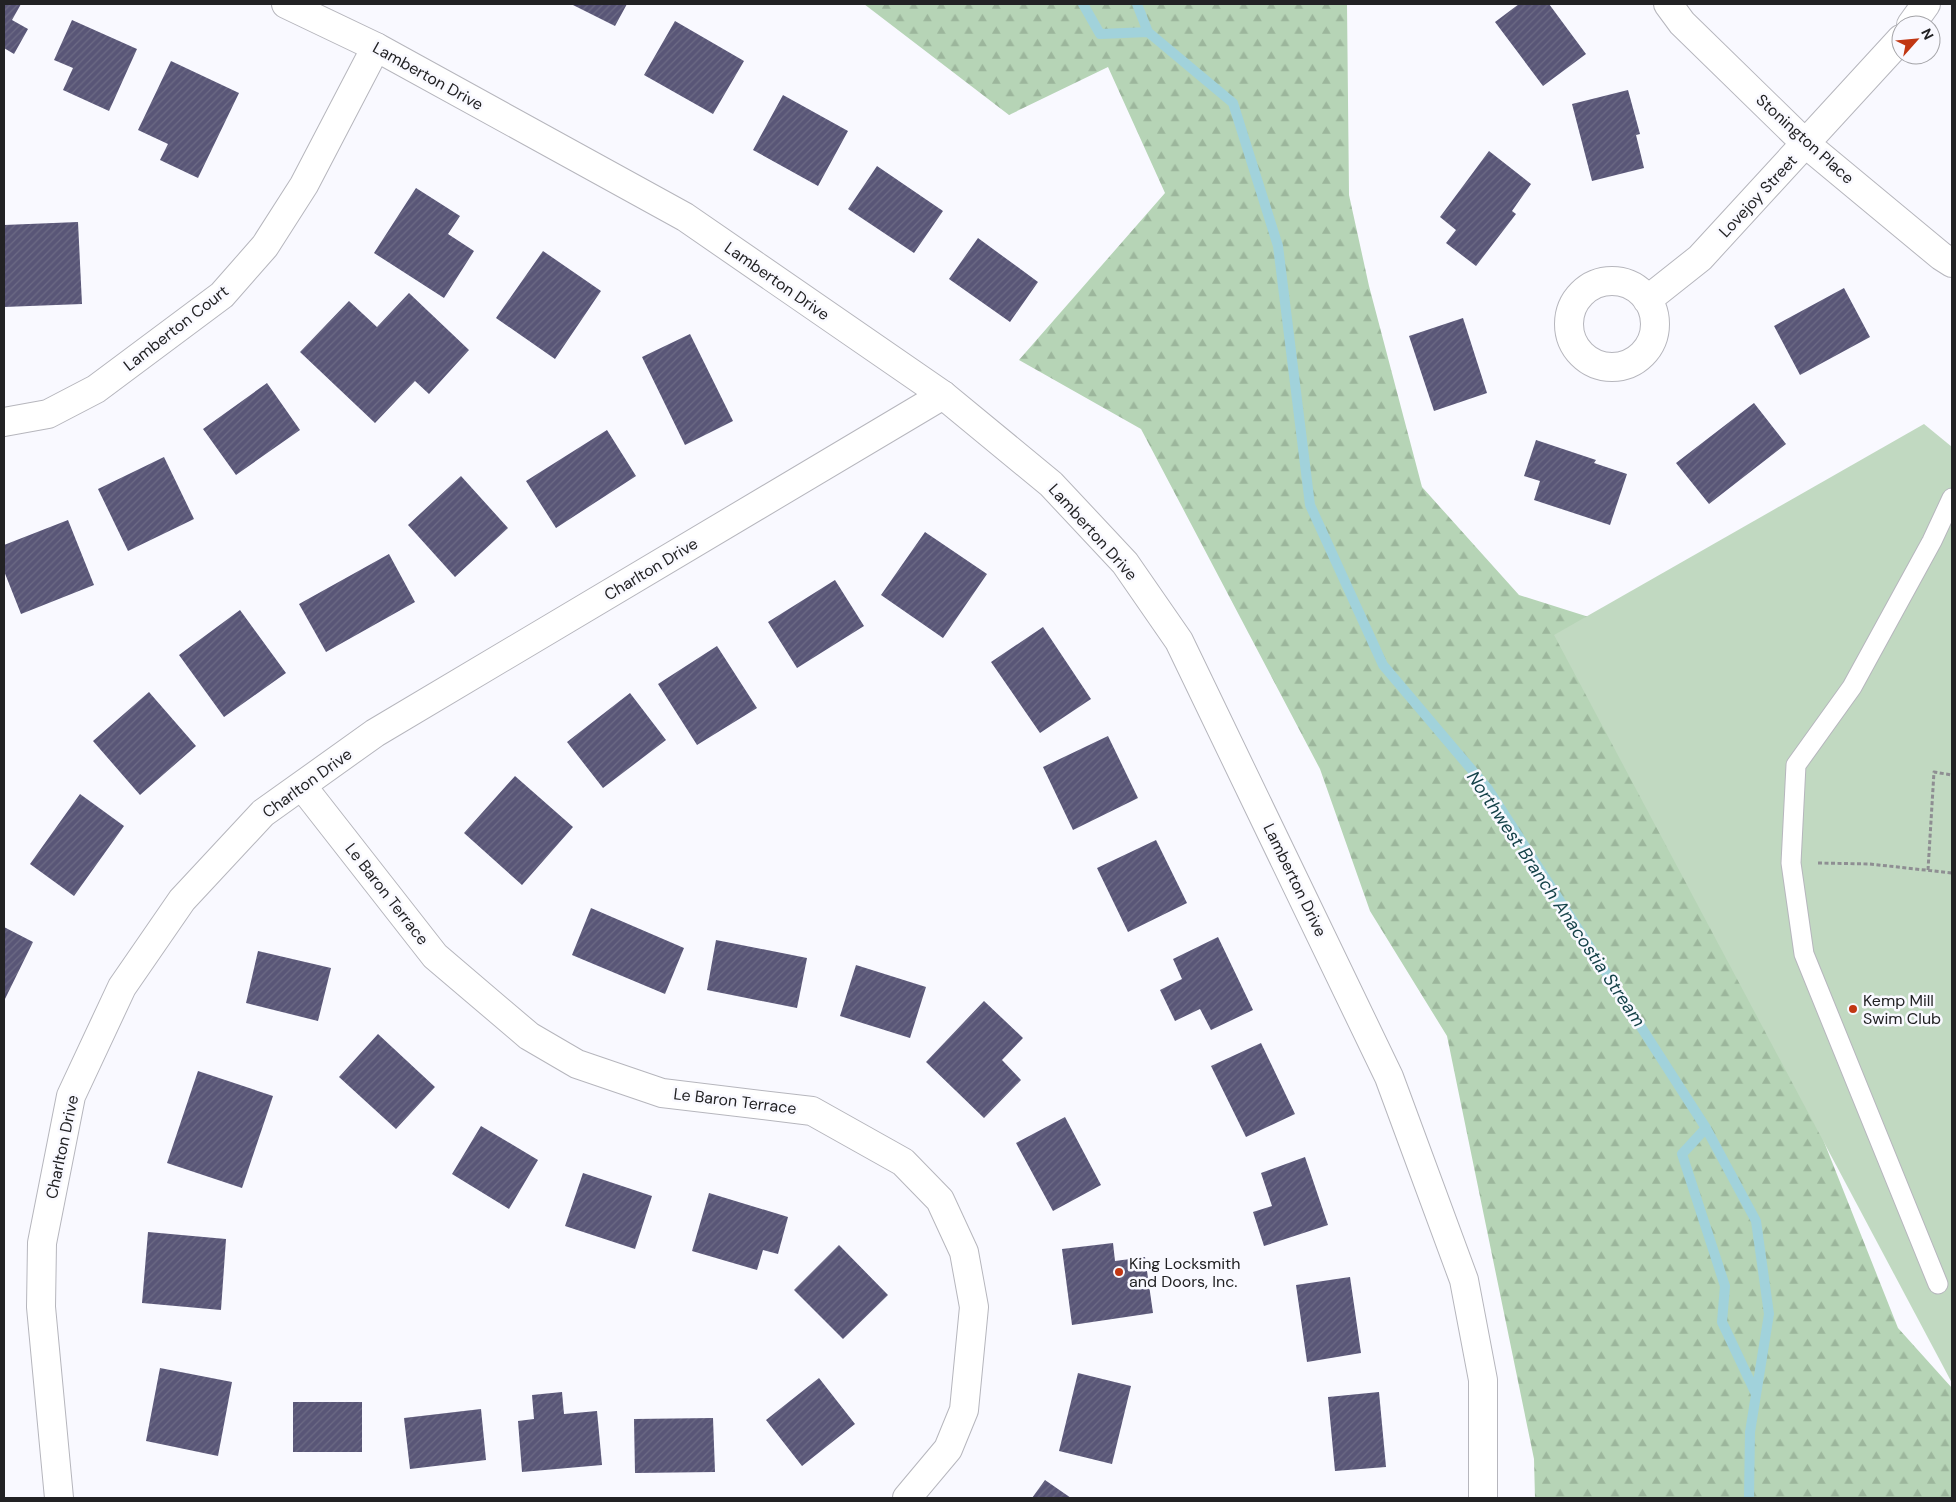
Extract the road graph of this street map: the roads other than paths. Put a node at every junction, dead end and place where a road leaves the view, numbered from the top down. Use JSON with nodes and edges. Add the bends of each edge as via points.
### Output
{"nodes":[{"id":1,"x":286,"y":4,"type":"edge"},
{"id":2,"x":1668,"y":4,"type":"edge"},
{"id":3,"x":1926,"y":4,"type":"edge"},
{"id":4,"x":1918,"y":15,"type":"edge"},
{"id":5,"x":376,"y":47,"type":"junction"},
{"id":6,"x":1891,"y":50,"type":"edge"},
{"id":7,"x":1806,"y":144,"type":"junction"},
{"id":8,"x":1952,"y":262,"type":"edge"},
{"id":9,"x":1647,"y":300,"type":"dead end"},
{"id":10,"x":943,"y":395,"type":"junction"},
{"id":11,"x":4,"y":422,"type":"edge"},
{"id":12,"x":1952,"y":498,"type":"edge"},
{"id":13,"x":302,"y":786,"type":"junction"},
{"id":14,"x":1938,"y":1284,"type":"dead end"},
{"id":15,"x":59,"y":1498,"type":"edge"},
{"id":16,"x":906,"y":1498,"type":"edge"},
{"id":17,"x":1483,"y":1498,"type":"edge"}],
"edges":[{"from":1,"to":5,"type":"street","name":"Lamberton Drive"},
{"from":2,"to":7,"type":"street","name":"Stonington Place","via":[[1682,23]]},
{"from":3,"to":4,"type":"street"},
{"from":5,"to":10,"type":"street","name":"Lamberton Drive","via":[[685,217]]},
{"from":5,"to":11,"type":"street","name":"Lamberton Court","via":[[304,185],[265,246],[222,295],[96,389],[48,414]]},
{"from":6,"to":7,"type":"street","name":"Lovejoy Street"},
{"from":7,"to":8,"type":"street","name":"Stonington Place"},
{"from":7,"to":9,"type":"street","name":"Lovejoy Street","via":[[1700,258]]},
{"from":10,"to":13,"type":"street","name":"Charlton Drive","via":[[375,734]]},
{"from":10,"to":17,"type":"street","name":"Lamberton Drive","via":[[1051,484],[1125,562],[1184,650],[1389,1077],[1464,1280],[1483,1380]]},
{"from":12,"to":14,"type":"lane","via":[[1852,687],[1796,765],[1790,863],[1804,954]]},
{"from":13,"to":15,"type":"street","name":"Charlton Drive","via":[[263,813],[182,900],[122,987],[71,1096],[42,1243],[41,1307]]},
{"from":13,"to":16,"type":"street","name":"Le Baron Terrace","via":[[435,956],[529,1036],[577,1064],[662,1092],[812,1111],[903,1162],[940,1200],[964,1252],[974,1307],[964,1410],[948,1449]]}]}
